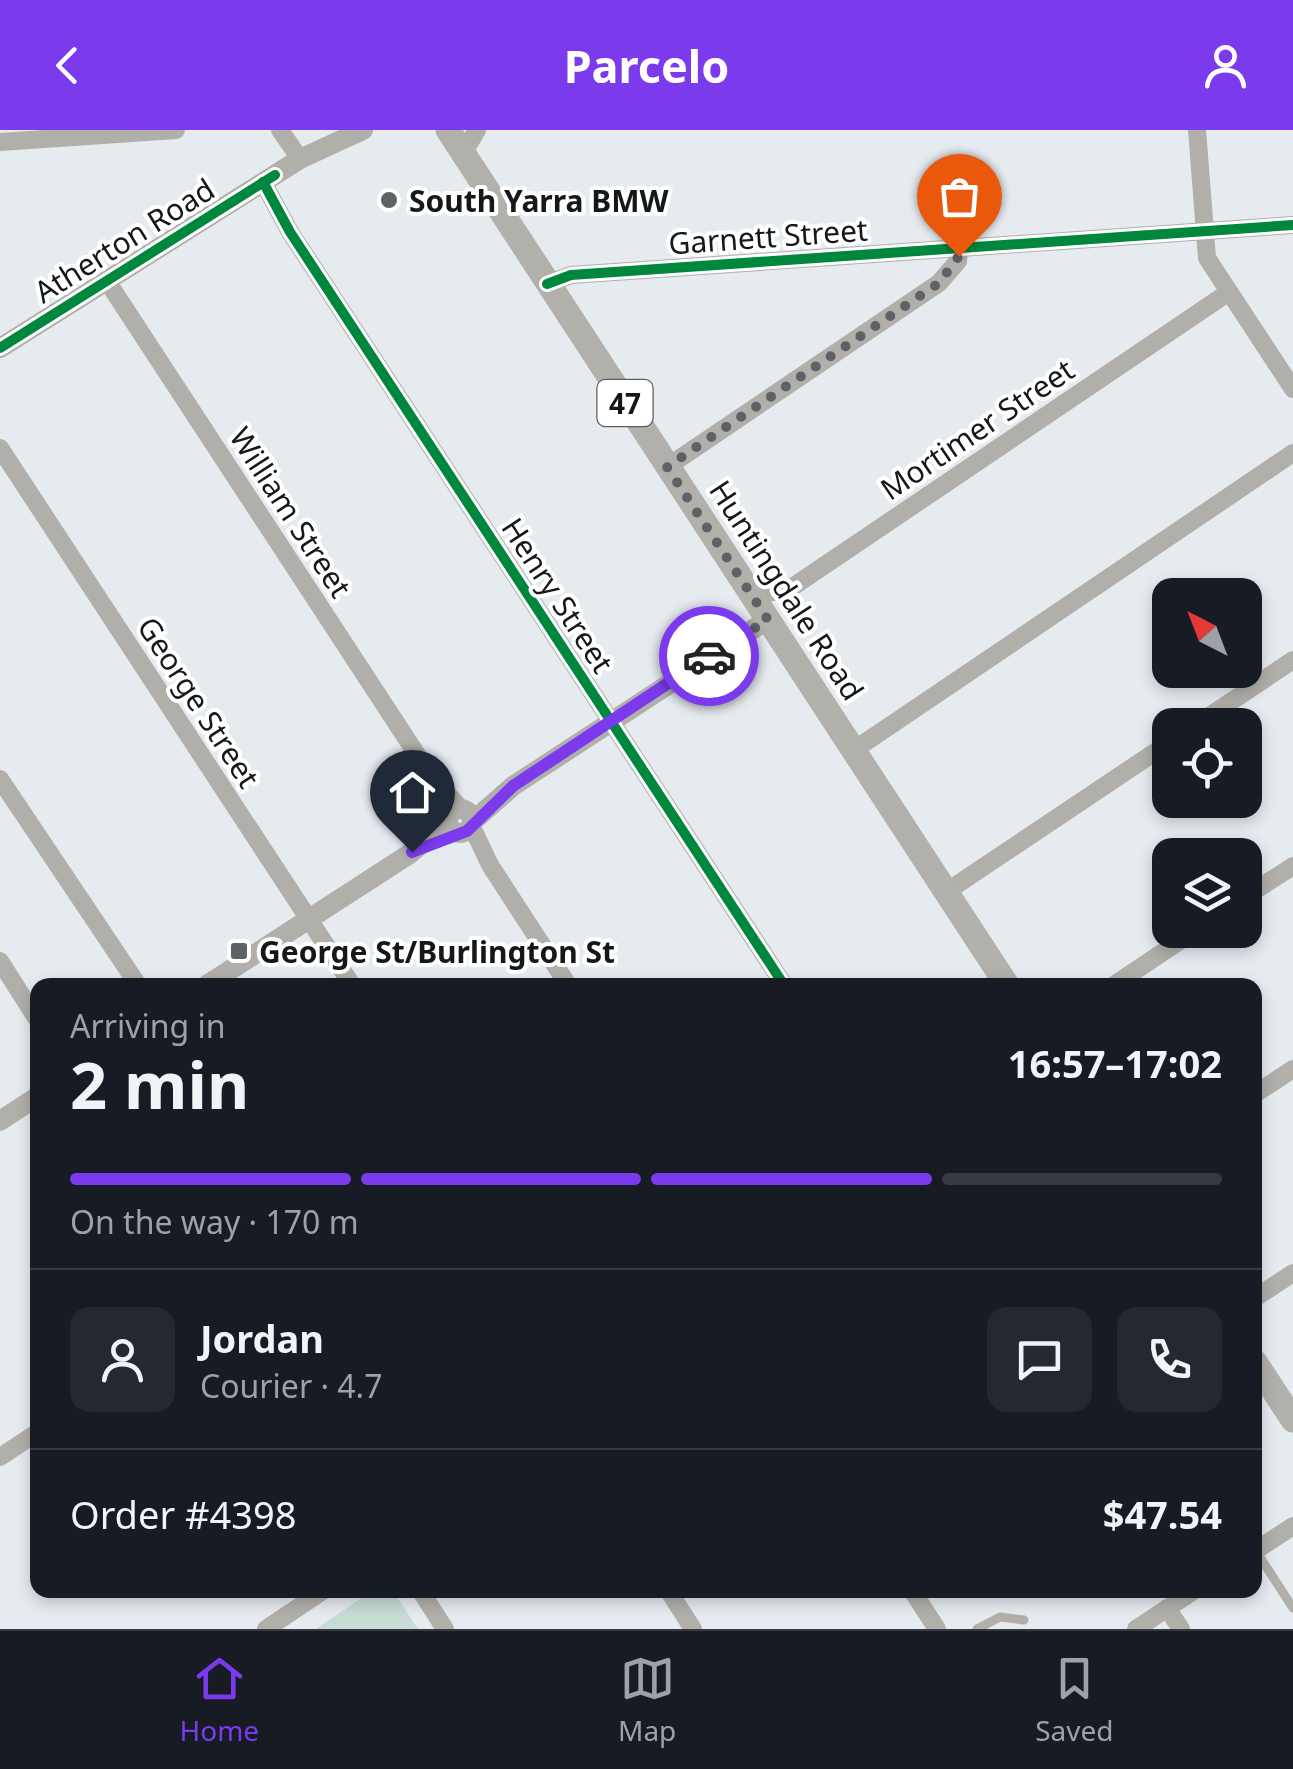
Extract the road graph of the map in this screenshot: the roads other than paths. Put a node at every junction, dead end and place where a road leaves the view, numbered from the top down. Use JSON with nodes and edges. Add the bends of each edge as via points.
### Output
{"nodes":[{"id":1,"x":176,"y":130,"type":"edge"},
{"id":2,"x":280,"y":130,"type":"edge"},
{"id":3,"x":336,"y":130,"type":"edge"},
{"id":4,"x":363,"y":130,"type":"edge"},
{"id":5,"x":448,"y":130,"type":"edge"},
{"id":6,"x":477,"y":130,"type":"edge"},
{"id":7,"x":1197,"y":130,"type":"edge"},
{"id":8,"x":0,"y":142,"type":"edge"},
{"id":9,"x":463,"y":154,"type":"junction"},
{"id":10,"x":304,"y":157,"type":"junction"},
{"id":11,"x":259,"y":184,"type":"junction"},
{"id":12,"x":1293,"y":225,"type":"edge"},
{"id":13,"x":1204,"y":231,"type":"junction"},
{"id":14,"x":959,"y":248,"type":"junction"},
{"id":15,"x":106,"y":281,"type":"junction"},
{"id":16,"x":547,"y":284,"type":"junction"},
{"id":17,"x":1228,"y":292,"type":"junction"},
{"id":18,"x":0,"y":348,"type":"edge"},
{"id":19,"x":1293,"y":389,"type":"edge"},
{"id":20,"x":0,"y":448,"type":"edge"},
{"id":21,"x":1293,"y":453,"type":"edge"},
{"id":22,"x":667,"y":467,"type":"junction"},
{"id":23,"x":752,"y":595,"type":"junction"},
{"id":24,"x":768,"y":620,"type":"junction"},
{"id":25,"x":1293,"y":660,"type":"edge"},
{"id":26,"x":1221,"y":708,"type":"edge"},
{"id":27,"x":611,"y":721,"type":"junction"},
{"id":28,"x":854,"y":750,"type":"junction"},
{"id":29,"x":1152,"y":754,"type":"edge"},
{"id":30,"x":0,"y":778,"type":"edge"},
{"id":31,"x":460,"y":821,"type":"junction"},
{"id":32,"x":1293,"y":866,"type":"edge"},
{"id":33,"x":1262,"y":887,"type":"edge"},
{"id":34,"x":946,"y":892,"type":"junction"},
{"id":35,"x":308,"y":919,"type":"junction"},
{"id":36,"x":1169,"y":948,"type":"edge"},
{"id":37,"x":0,"y":961,"type":"edge"},
{"id":38,"x":131,"y":978,"type":"edge"},
{"id":39,"x":218,"y":978,"type":"edge"},
{"id":40,"x":347,"y":978,"type":"edge"},
{"id":41,"x":563,"y":978,"type":"edge"},
{"id":42,"x":779,"y":978,"type":"edge"},
{"id":43,"x":1003,"y":978,"type":"edge"},
{"id":44,"x":1124,"y":978,"type":"edge"},
{"id":45,"x":30,"y":1009,"type":"edge"},
{"id":46,"x":1293,"y":1068,"type":"edge"},
{"id":47,"x":1262,"y":1089,"type":"edge"},
{"id":48,"x":30,"y":1101,"type":"edge"},
{"id":49,"x":0,"y":1120,"type":"edge"},
{"id":50,"x":1293,"y":1273,"type":"edge"},
{"id":51,"x":1262,"y":1293,"type":"edge"},
{"id":52,"x":1262,"y":1373,"type":"edge"},
{"id":53,"x":1293,"y":1420,"type":"edge"},
{"id":54,"x":30,"y":1437,"type":"edge"},
{"id":55,"x":0,"y":1457,"type":"edge"},
{"id":56,"x":1293,"y":1526,"type":"edge"},
{"id":57,"x":1262,"y":1546,"type":"edge"},
{"id":58,"x":1262,"y":1562,"type":"edge"},
{"id":59,"x":312,"y":1598,"type":"edge"},
{"id":60,"x":425,"y":1598,"type":"edge"},
{"id":61,"x":673,"y":1598,"type":"edge"},
{"id":62,"x":917,"y":1598,"type":"edge"},
{"id":63,"x":1183,"y":1598,"type":"edge"},
{"id":64,"x":1168,"y":1608,"type":"junction"},
{"id":65,"x":1293,"y":1608,"type":"edge"},
{"id":66,"x":1024,"y":1620,"type":"dead end"},
{"id":67,"x":266,"y":1629,"type":"edge"},
{"id":68,"x":445,"y":1629,"type":"edge"},
{"id":69,"x":693,"y":1629,"type":"edge"},
{"id":70,"x":937,"y":1629,"type":"edge"},
{"id":71,"x":976,"y":1629,"type":"edge"},
{"id":72,"x":1136,"y":1629,"type":"edge"},
{"id":73,"x":1181,"y":1629,"type":"edge"}],
"edges":[{"from":1,"to":8,"type":"street"},
{"from":2,"to":10,"type":"street"},
{"from":3,"to":10,"type":"street","name":"Atherton Road"},
{"from":4,"to":10,"type":"street","name":"Atherton Road"},
{"from":5,"to":9,"type":"main road","name":"Huntingdale Road","number":"47"},
{"from":6,"to":9,"type":"street"},
{"from":7,"to":13,"type":"street"},
{"from":9,"to":16,"type":"main road","name":"Huntingdale Road","number":"47"},
{"from":10,"to":11,"type":"street","name":"Atherton Road"},
{"from":11,"to":15,"type":"street","name":"Atherton Road"},
{"from":11,"to":27,"type":"street","name":"Henry Street"},
{"from":12,"to":13,"type":"street","name":"Garnett Street"},
{"from":13,"to":14,"type":"street","name":"Garnett Street"},
{"from":13,"to":17,"type":"street","via":[[1207,258]]},
{"from":14,"to":16,"type":"street","name":"Garnett Street","via":[[564,275]]},
{"from":14,"to":22,"type":"street","via":[[958,260],[939,283]]},
{"from":15,"to":18,"type":"street","name":"Atherton Road"},
{"from":15,"to":31,"type":"street","name":"William Street"},
{"from":16,"to":22,"type":"main road","name":"Huntingdale Road","number":"47"},
{"from":17,"to":19,"type":"street"},
{"from":17,"to":23,"type":"street","name":"Mortimer Street","via":[[788,590]]},
{"from":20,"to":35,"type":"street","name":"George Street"},
{"from":21,"to":28,"type":"street"},
{"from":22,"to":23,"type":"main road","name":"Huntingdale Road","number":"47"},
{"from":23,"to":24,"type":"main road","name":"Huntingdale Road","number":"47"},
{"from":24,"to":27,"type":"street"},
{"from":24,"to":28,"type":"main road","name":"Huntingdale Road","number":"47"},
{"from":25,"to":26,"type":"street"},
{"from":27,"to":31,"type":"street"},
{"from":27,"to":42,"type":"street","name":"Henry Street"},
{"from":28,"to":34,"type":"main road","name":"Huntingdale Road","number":"47"},
{"from":29,"to":34,"type":"street"},
{"from":30,"to":38,"type":"street"},
{"from":31,"to":35,"type":"street"},
{"from":31,"to":41,"type":"street","name":"William Street"},
{"from":32,"to":33,"type":"street"},
{"from":34,"to":43,"type":"main road","name":"Huntingdale Road","number":"47"},
{"from":35,"to":39,"type":"street"},
{"from":35,"to":40,"type":"street","name":"George Street"},
{"from":36,"to":44,"type":"street"},
{"from":37,"to":45,"type":"street"},
{"from":46,"to":47,"type":"street"},
{"from":48,"to":49,"type":"street"},
{"from":50,"to":51,"type":"street"},
{"from":52,"to":53,"type":"main road"},
{"from":54,"to":55,"type":"street"},
{"from":56,"to":57,"type":"street"},
{"from":58,"to":65,"type":"lane"},
{"from":59,"to":67,"type":"street"},
{"from":60,"to":68,"type":"street"},
{"from":61,"to":69,"type":"street"},
{"from":62,"to":70,"type":"street"},
{"from":63,"to":64,"type":"street"},
{"from":64,"to":72,"type":"street"},
{"from":64,"to":73,"type":"street"},
{"from":66,"to":71,"type":"lane","via":[[1000,1617]]}]}
